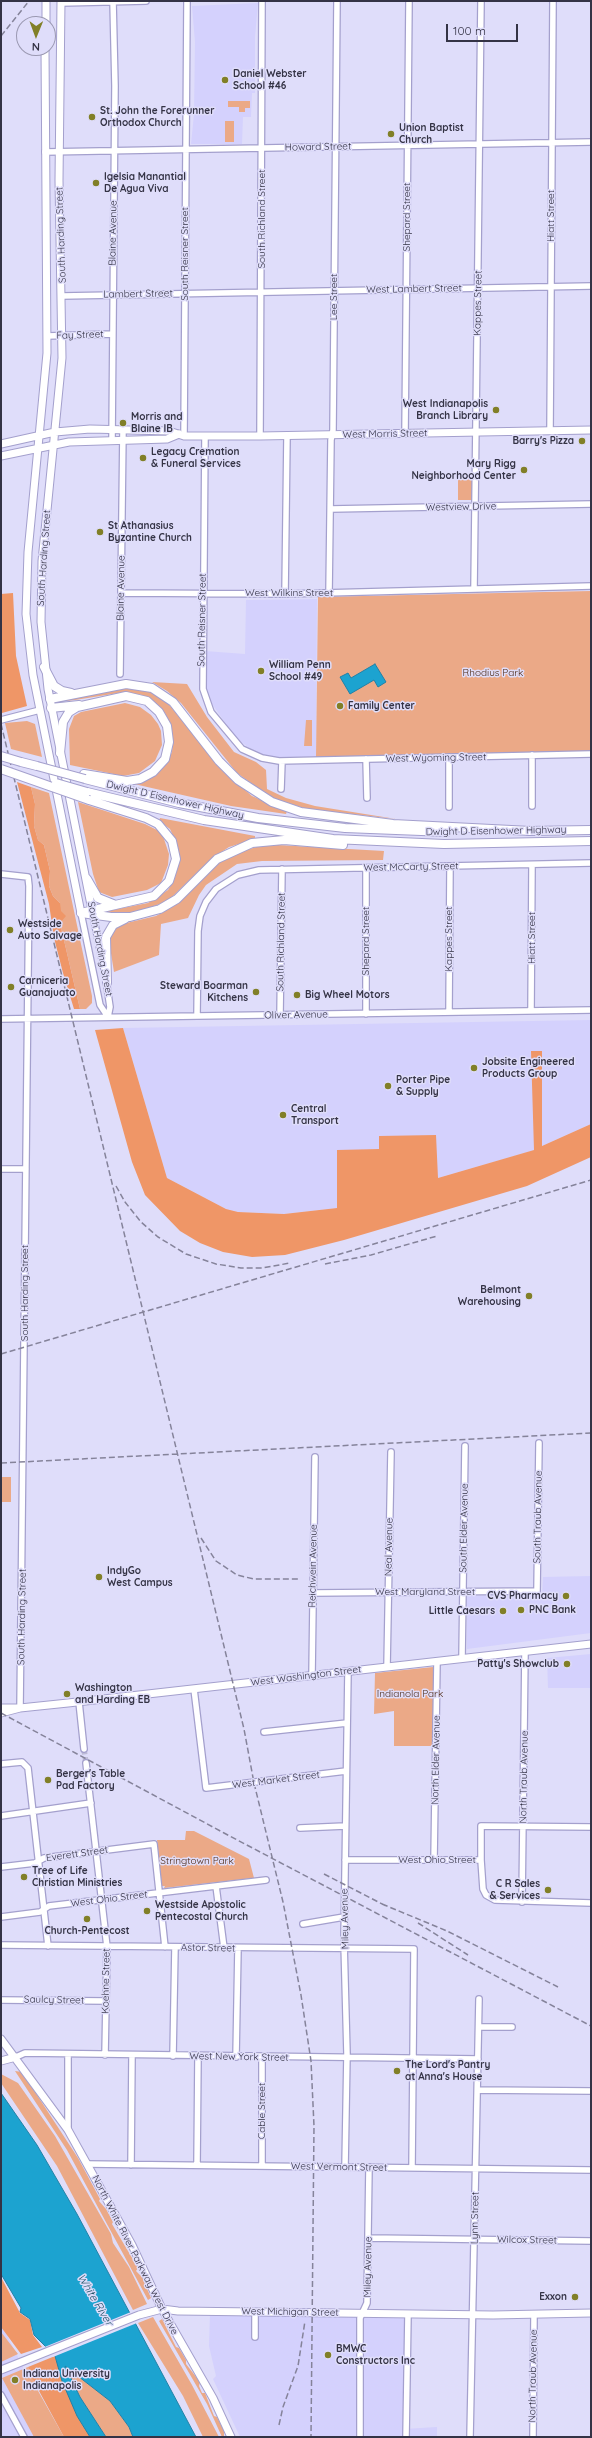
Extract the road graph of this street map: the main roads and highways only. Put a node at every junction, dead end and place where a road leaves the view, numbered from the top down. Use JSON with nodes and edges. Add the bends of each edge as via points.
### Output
{"nodes":[{"id":1,"x":46,"y":1,"type":"edge"},
{"id":2,"x":61,"y":2,"type":"edge"},
{"id":3,"x":46,"y":16,"type":"edge"},
{"id":4,"x":46,"y":56,"type":"edge"},
{"id":5,"x":591,"y":430,"type":"edge"},
{"id":6,"x":56,"y":432,"type":"junction"},
{"id":7,"x":40,"y":435,"type":"junction"},
{"id":8,"x":181,"y":435,"type":"junction"},
{"id":9,"x":1,"y":444,"type":"edge"},
{"id":10,"x":54,"y":445,"type":"junction"},
{"id":11,"x":38,"y":448,"type":"junction"},
{"id":12,"x":1,"y":456,"type":"edge"},
{"id":13,"x":44,"y":667,"type":"junction"},
{"id":14,"x":75,"y":693,"type":"junction"},
{"id":15,"x":50,"y":699,"type":"junction"},
{"id":16,"x":83,"y":704,"type":"junction"},
{"id":17,"x":52,"y":708,"type":"junction"},
{"id":18,"x":40,"y":710,"type":"junction"},
{"id":19,"x":60,"y":753,"type":"junction"},
{"id":20,"x":1,"y":756,"type":"edge"},
{"id":21,"x":1,"y":769,"type":"edge"},
{"id":22,"x":85,"y":776,"type":"junction"},
{"id":23,"x":591,"y":830,"type":"edge"},
{"id":24,"x":531,"y":831,"type":"junction"},
{"id":25,"x":591,"y":842,"type":"edge"},
{"id":26,"x":414,"y":844,"type":"junction"},
{"id":27,"x":86,"y":879,"type":"junction"},
{"id":28,"x":120,"y":904,"type":"junction"},
{"id":29,"x":81,"y":913,"type":"joint"},
{"id":30,"x":93,"y":913,"type":"junction"},
{"id":31,"x":130,"y":917,"type":"junction"},
{"id":32,"x":107,"y":983,"type":"road end"},
{"id":33,"x":591,"y":1644,"type":"edge"},
{"id":34,"x":1,"y":1708,"type":"edge"},
{"id":35,"x":20,"y":1708,"type":"junction"},
{"id":36,"x":1,"y":1713,"type":"edge"},
{"id":37,"x":1,"y":2039,"type":"edge"},
{"id":38,"x":16,"y":2057,"type":"junction"},
{"id":39,"x":1,"y":2061,"type":"edge"},
{"id":40,"x":162,"y":2309,"type":"junction"},
{"id":41,"x":591,"y":2313,"type":"edge"},
{"id":42,"x":1,"y":2370,"type":"edge"},
{"id":43,"x":231,"y":2437,"type":"edge"}],
"edges":[{"from":1,"to":3,"type":"main road"},
{"from":2,"to":6,"type":"main road","name":"South Harding Street","via":[[59,152],[62,337]]},
{"from":4,"to":7,"type":"main road","name":"South Harding Street","via":[[47,336]]},
{"from":5,"to":8,"type":"main road","name":"West Morris Street","via":[[286,436]]},
{"from":6,"to":7,"type":"main road","name":"West Morris Street"},
{"from":6,"to":8,"type":"main road","name":"West Morris Street","via":[[169,431]]},
{"from":6,"to":10,"type":"main road","name":"South Harding Street"},
{"from":7,"to":9,"type":"main road","name":"West Morris Street"},
{"from":7,"to":11,"type":"main road","name":"South Harding Street"},
{"from":8,"to":10,"type":"main road","name":"West Morris Street","via":[[167,439]]},
{"from":10,"to":11,"type":"main road","name":"West Morris Street"},
{"from":10,"to":13,"type":"main road","name":"South Harding Street","via":[[41,585]]},
{"from":11,"to":12,"type":"main road","name":"West Morris Street"},
{"from":11,"to":18,"type":"main road","name":"South Harding Street","via":[[26,600],[30,657]]},
{"from":13,"to":14,"type":"highway","via":[[57,689]]},
{"from":13,"to":15,"type":"main road","name":"South Harding Street"},
{"from":14,"to":15,"type":"highway"},
{"from":14,"to":24,"type":"highway","via":[[126,684],[142,685],[158,691],[173,702],[238,780],[266,799],[292,810],[325,817],[379,823]]},
{"from":15,"to":17,"type":"main road","name":"South Harding Street"},
{"from":15,"to":18,"type":"main road"},
{"from":16,"to":17,"type":"highway"},
{"from":16,"to":19,"type":"highway","via":[[71,711],[64,720]]},
{"from":16,"to":22,"type":"highway","via":[[123,696],[143,699],[162,716],[169,739],[162,763],[154,772],[140,779],[123,781]]},
{"from":17,"to":18,"type":"main road"},
{"from":17,"to":19,"type":"main road","name":"South Harding Street"},
{"from":18,"to":29,"type":"main road","name":"South Harding Street"},
{"from":19,"to":27,"type":"main road","name":"South Harding Street"},
{"from":20,"to":22,"type":"highway","bridge":true},
{"from":21,"to":26,"type":"highway","name":"Dwight D Eisenhower Highway","bridge":true,"via":[[175,814],[252,829],[333,839]]},
{"from":21,"to":28,"type":"highway","bridge":true,"via":[[154,822],[165,830],[174,845],[175,866],[171,877],[163,889],[147,899]]},
{"from":22,"to":24,"type":"highway","name":"Dwight D Eisenhower Highway","via":[[191,806],[302,824],[412,832]]},
{"from":23,"to":24,"type":"highway","name":"Dwight D Eisenhower Highway"},
{"from":25,"to":26,"type":"highway","name":"Dwight D Eisenhower Highway"},
{"from":26,"to":31,"type":"highway","via":[[363,846],[276,840],[252,843],[214,861],[171,903],[154,911]]},
{"from":27,"to":28,"type":"highway","via":[[98,898],[109,904]]},
{"from":27,"to":30,"type":"main road","name":"South Harding Street"},
{"from":28,"to":30,"type":"highway"},
{"from":29,"to":30,"type":"highway"},
{"from":30,"to":31,"type":"highway"},
{"from":31,"to":32,"type":"highway","via":[[113,925],[107,933]]},
{"from":33,"to":35,"type":"main road","name":"West Washington Street"},
{"from":34,"to":35,"type":"main road","name":"West Washington Street"},
{"from":35,"to":36,"type":"main road","name":"West Washington Street"},
{"from":37,"to":38,"type":"main road","name":"North White River Parkway West Drive"},
{"from":38,"to":39,"type":"main road","name":"West New York Street"},
{"from":38,"to":40,"type":"main road","name":"North White River Parkway West Drive","via":[[68,2130],[138,2256]]},
{"from":40,"to":41,"type":"main road","name":"West Michigan Street","via":[[408,2314]]},
{"from":40,"to":42,"type":"main road","name":"West Michigan Street"},
{"from":40,"to":43,"type":"main road","name":"North White River Parkway West Drive","via":[[210,2392]]}]}
